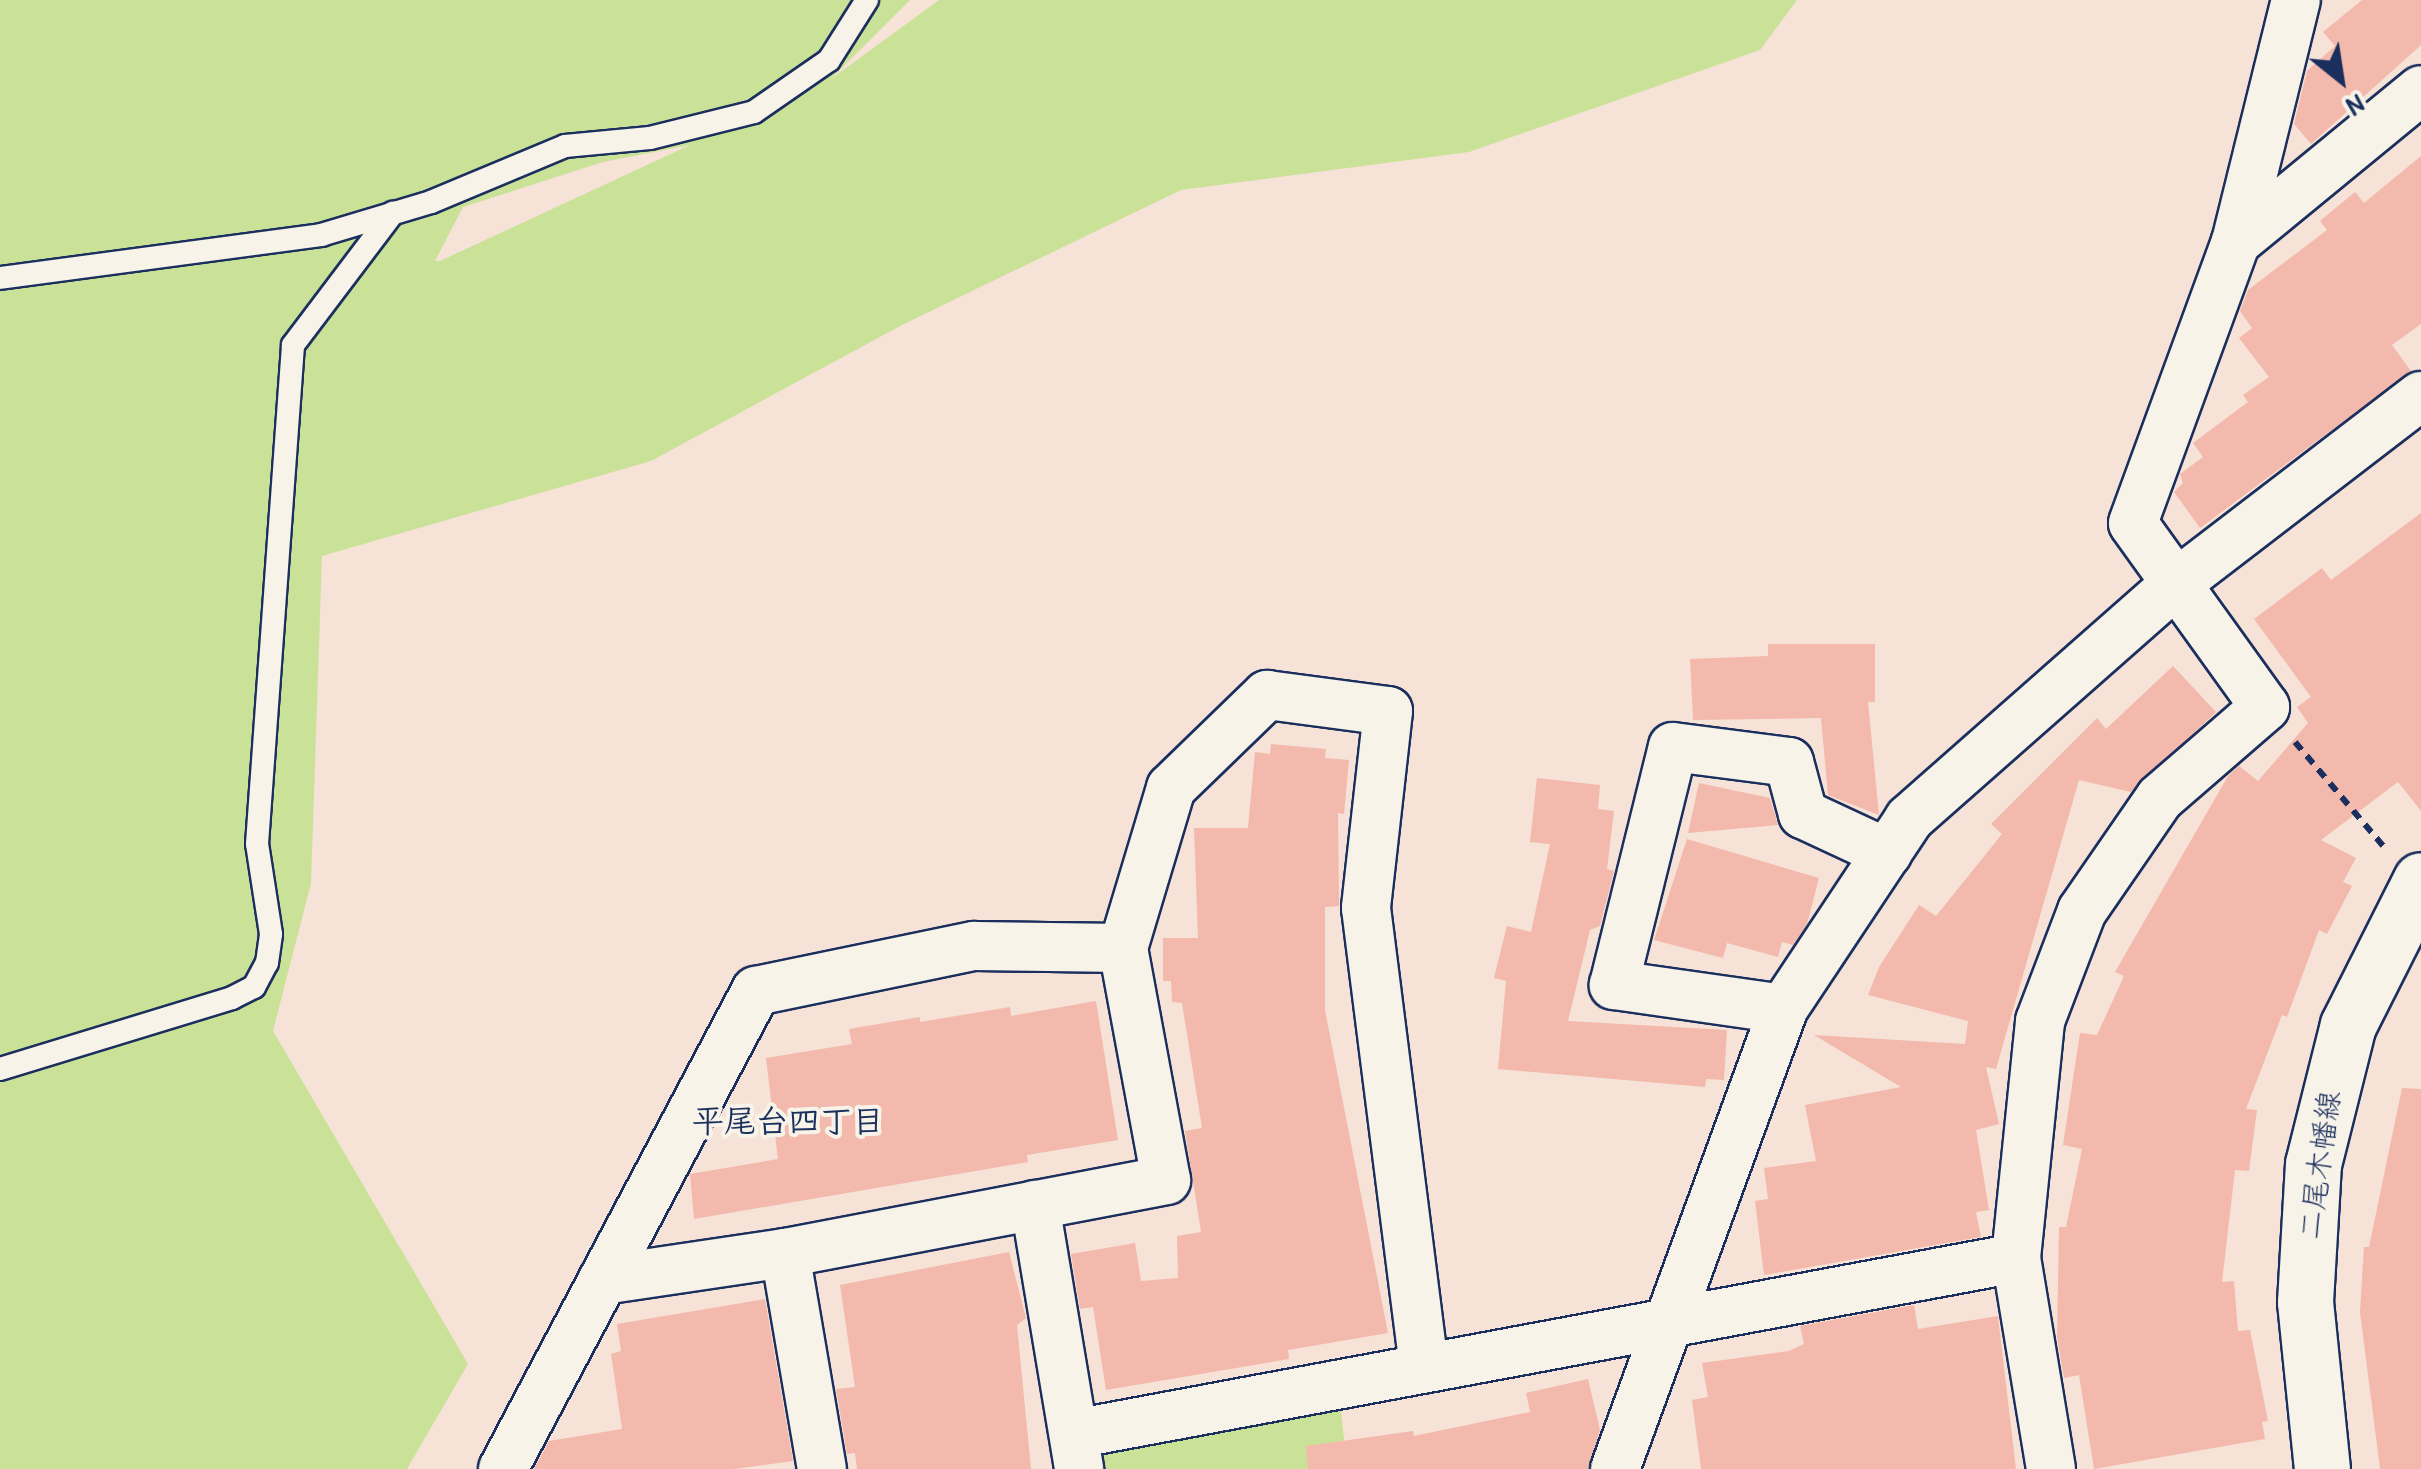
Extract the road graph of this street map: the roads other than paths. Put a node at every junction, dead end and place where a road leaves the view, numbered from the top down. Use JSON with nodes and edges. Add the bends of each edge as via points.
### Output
{"nodes":[{"id":1,"x":866,"y":0,"type":"edge"},
{"id":2,"x":2296,"y":0,"type":"edge"},
{"id":3,"x":2421,"y":90,"type":"edge"},
{"id":4,"x":392,"y":213,"type":"junction"},
{"id":5,"x":2236,"y":242,"type":"junction"},
{"id":6,"x":0,"y":278,"type":"edge"},
{"id":7,"x":2421,"y":396,"type":"edge"},
{"id":8,"x":2172,"y":586,"type":"junction"},
{"id":9,"x":1887,"y":852,"type":"junction"},
{"id":10,"x":2408,"y":869,"type":"edge"},
{"id":11,"x":1124,"y":948,"type":"junction"},
{"id":12,"x":1783,"y":1009,"type":"junction"},
{"id":13,"x":0,"y":1069,"type":"edge"},
{"id":14,"x":1035,"y":1205,"type":"junction"},
{"id":15,"x":785,"y":1253,"type":"junction"},
{"id":16,"x":2016,"y":1258,"type":"junction"},
{"id":17,"x":603,"y":1280,"type":"junction"},
{"id":18,"x":1666,"y":1323,"type":"junction"},
{"id":19,"x":1424,"y":1368,"type":"junction"},
{"id":20,"x":1076,"y":1452,"type":"edge"},
{"id":21,"x":503,"y":1469,"type":"edge"},
{"id":22,"x":822,"y":1469,"type":"edge"},
{"id":23,"x":1615,"y":1469,"type":"edge"},
{"id":24,"x":2051,"y":1469,"type":"edge"},
{"id":25,"x":2322,"y":1469,"type":"edge"}],
"edges":[{"from":1,"to":4,"type":"lane","via":[[830,60],[754,112],[650,138],[565,146]]},
{"from":2,"to":5,"type":"street"},
{"from":3,"to":5,"type":"street"},
{"from":4,"to":6,"type":"lane","via":[[227,252]]},
{"from":4,"to":13,"type":"lane","via":[[293,345],[257,844],[271,934],[268,962],[254,987],[232,998]]},
{"from":5,"to":8,"type":"street","via":[[2133,522]]},
{"from":7,"to":8,"type":"street"},
{"from":8,"to":9,"type":"street","via":[[1909,819]]},
{"from":8,"to":16,"type":"street","via":[[2265,708],[2160,798],[2082,912],[2040,1021]]},
{"from":9,"to":12,"type":"street"},
{"from":9,"to":12,"type":"street","via":[[1803,814],[1788,762],[1673,747],[1614,985]]},
{"from":10,"to":25,"type":"main road","name":"二尾木幡線","via":[[2348,1024],[2313,1164],[2305,1302]]},
{"from":11,"to":14,"type":"street","via":[[1166,1180]]},
{"from":11,"to":17,"type":"street","via":[[974,946],[756,991]]},
{"from":11,"to":19,"type":"street","via":[[1171,788],[1266,695],[1388,711],[1366,908]]},
{"from":12,"to":18,"type":"street"},
{"from":14,"to":15,"type":"street"},
{"from":14,"to":20,"type":"street"},
{"from":15,"to":17,"type":"street"},
{"from":15,"to":22,"type":"street"},
{"from":16,"to":18,"type":"street"},
{"from":16,"to":24,"type":"street"},
{"from":17,"to":21,"type":"street"},
{"from":18,"to":19,"type":"street"},
{"from":18,"to":23,"type":"street"},
{"from":19,"to":20,"type":"street"}]}
